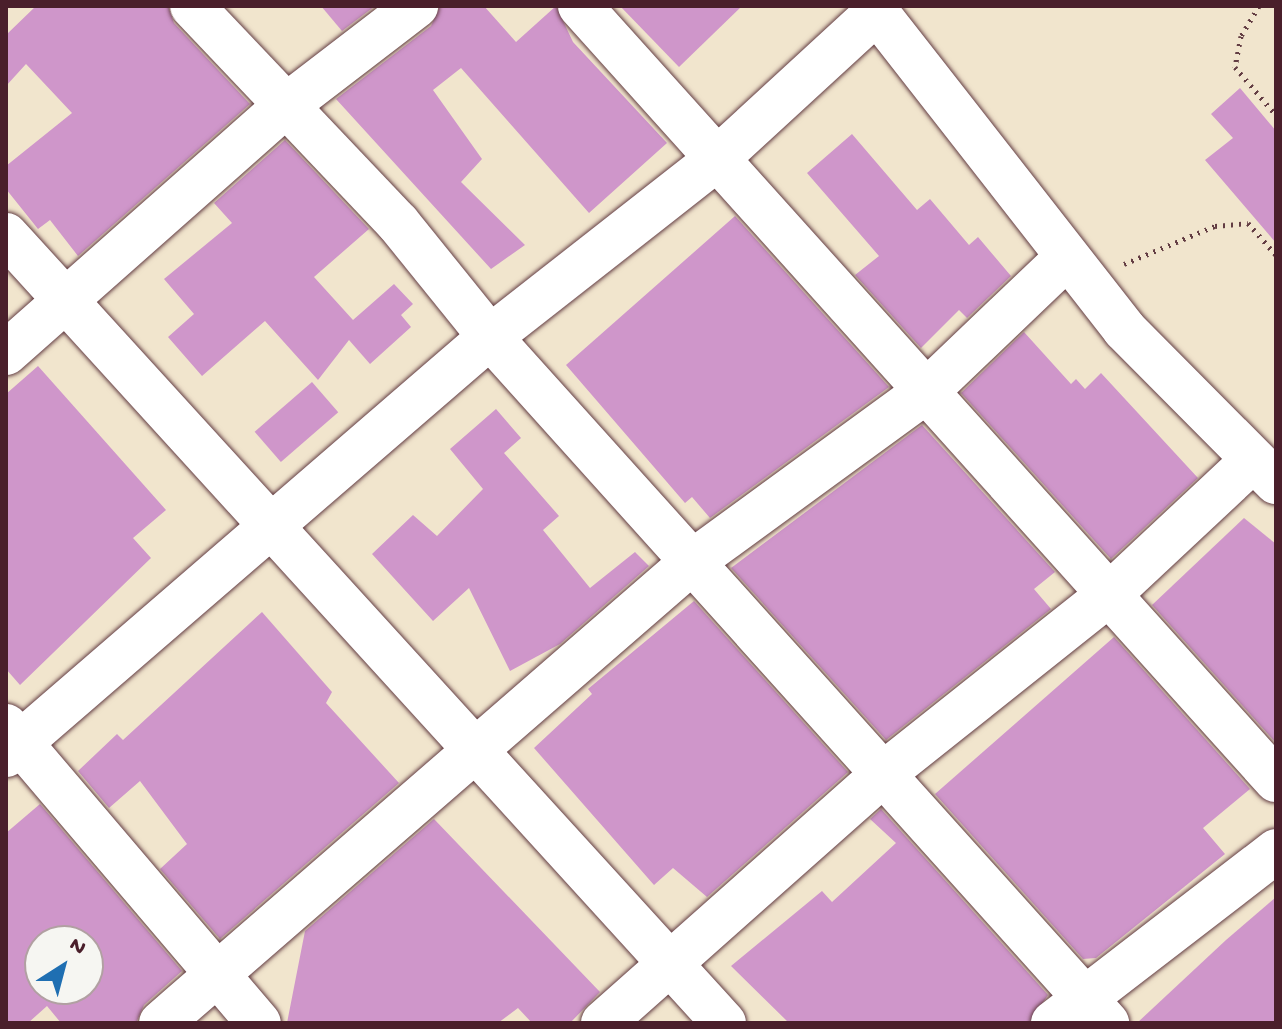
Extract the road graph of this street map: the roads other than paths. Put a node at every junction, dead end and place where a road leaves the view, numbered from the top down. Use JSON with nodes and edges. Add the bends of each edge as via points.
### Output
{"nodes":[{"id":1,"x":192,"y":6,"type":"edge"},
{"id":2,"x":416,"y":6,"type":"edge"},
{"id":3,"x":580,"y":6,"type":"edge"},
{"id":4,"x":874,"y":9,"type":"edge"},
{"id":5,"x":283,"y":108,"type":"junction"},
{"id":6,"x":718,"y":158,"type":"junction"},
{"id":7,"x":6,"y":235,"type":"edge"},
{"id":8,"x":1078,"y":271,"type":"junction"},
{"id":9,"x":66,"y":301,"type":"junction"},
{"id":10,"x":490,"y":337,"type":"junction"},
{"id":11,"x":6,"y":353,"type":"edge"},
{"id":12,"x":929,"y":389,"type":"junction"},
{"id":13,"x":1263,"y":472,"type":"edge"},
{"id":14,"x":271,"y":526,"type":"junction"},
{"id":15,"x":692,"y":562,"type":"junction"},
{"id":16,"x":1112,"y":592,"type":"junction"},
{"id":17,"x":11,"y":741,"type":"edge"},
{"id":18,"x":472,"y":748,"type":"junction"},
{"id":19,"x":883,"y":774,"type":"junction"},
{"id":20,"x":1276,"y":780,"type":"edge"},
{"id":21,"x":1276,"y":851,"type":"edge"},
{"id":22,"x":673,"y":963,"type":"junction"},
{"id":23,"x":219,"y":976,"type":"junction"},
{"id":24,"x":1081,"y":1014,"type":"edge"},
{"id":25,"x":161,"y":1023,"type":"edge"},
{"id":26,"x":259,"y":1023,"type":"edge"},
{"id":27,"x":603,"y":1023,"type":"edge"},
{"id":28,"x":724,"y":1023,"type":"edge"}],
"edges":[{"from":1,"to":5,"type":"street"},
{"from":2,"to":5,"type":"street"},
{"from":3,"to":6,"type":"street"},
{"from":4,"to":6,"type":"street"},
{"from":4,"to":8,"type":"street"},
{"from":5,"to":9,"type":"street"},
{"from":5,"to":10,"type":"street","via":[[398,223]]},
{"from":6,"to":10,"type":"street"},
{"from":6,"to":12,"type":"street"},
{"from":7,"to":9,"type":"street"},
{"from":8,"to":12,"type":"street"},
{"from":8,"to":13,"type":"street"},
{"from":9,"to":11,"type":"street"},
{"from":9,"to":14,"type":"street"},
{"from":10,"to":14,"type":"street"},
{"from":10,"to":15,"type":"street"},
{"from":12,"to":15,"type":"street"},
{"from":12,"to":16,"type":"street"},
{"from":13,"to":16,"type":"street"},
{"from":14,"to":17,"type":"street"},
{"from":14,"to":18,"type":"street"},
{"from":15,"to":18,"type":"street"},
{"from":15,"to":19,"type":"street"},
{"from":16,"to":19,"type":"street"},
{"from":16,"to":20,"type":"street"},
{"from":17,"to":23,"type":"street"},
{"from":18,"to":22,"type":"street"},
{"from":18,"to":23,"type":"street"},
{"from":19,"to":22,"type":"street"},
{"from":19,"to":24,"type":"street"},
{"from":21,"to":24,"type":"street"},
{"from":22,"to":27,"type":"street"},
{"from":22,"to":28,"type":"street"},
{"from":23,"to":25,"type":"street"},
{"from":23,"to":26,"type":"street"}]}
